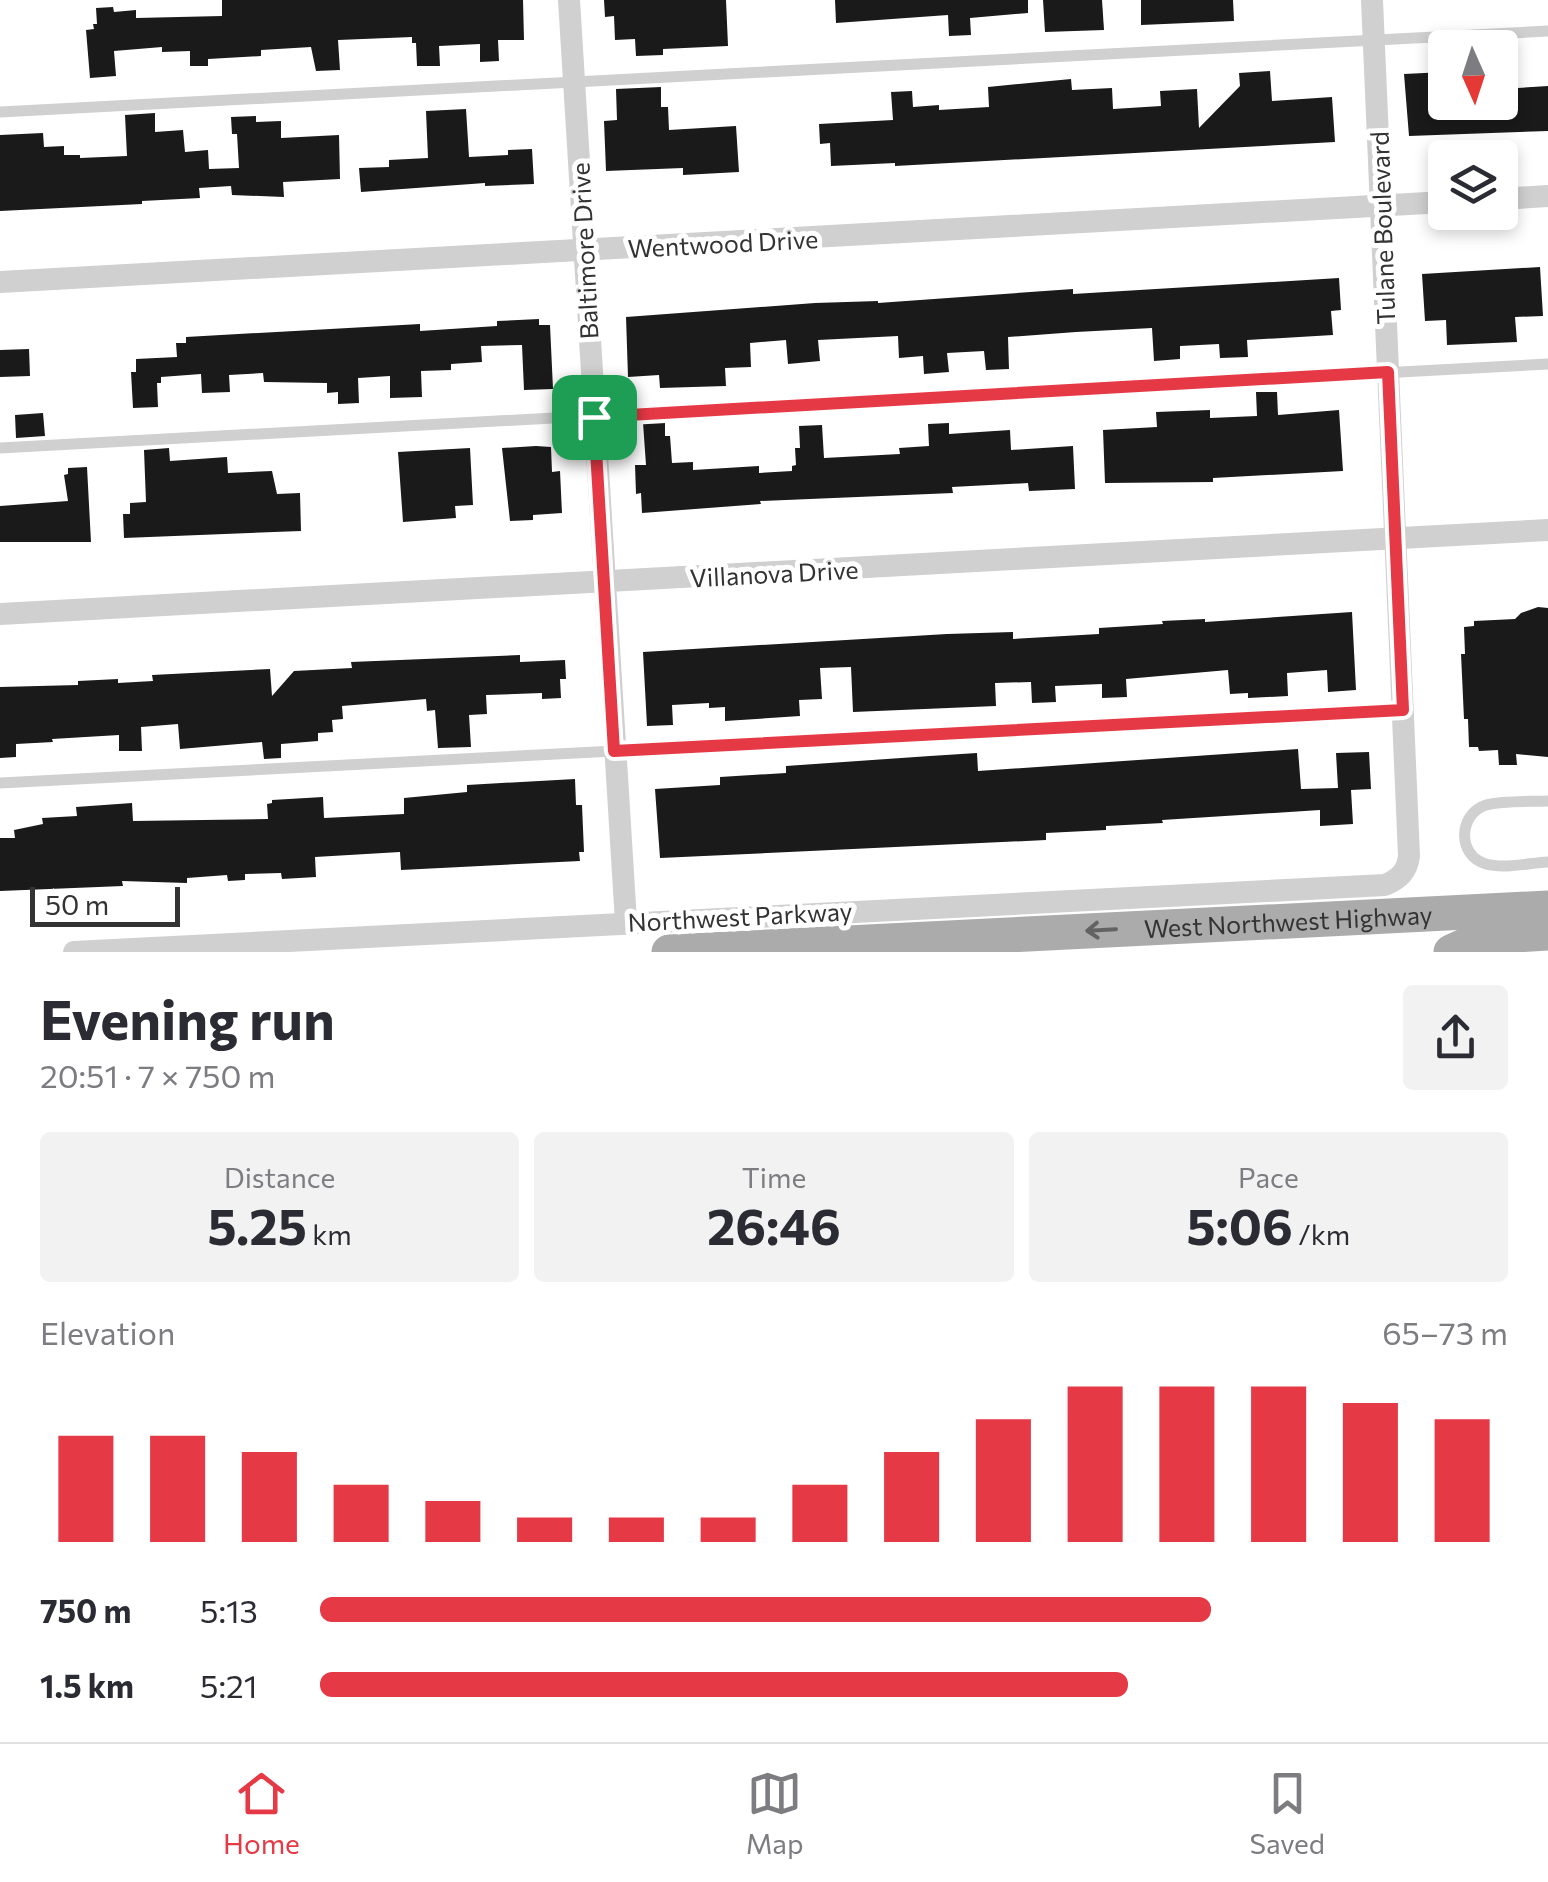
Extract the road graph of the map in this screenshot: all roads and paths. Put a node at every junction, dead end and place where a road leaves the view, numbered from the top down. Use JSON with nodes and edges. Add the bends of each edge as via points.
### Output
{"nodes":[{"id":1,"x":570,"y":0,"type":"edge"},
{"id":2,"x":1372,"y":0,"type":"edge"},
{"id":3,"x":1548,"y":32,"type":"edge"},
{"id":4,"x":1374,"y":41,"type":"junction"},
{"id":5,"x":574,"y":82,"type":"junction"},
{"id":6,"x":0,"y":112,"type":"edge"},
{"id":7,"x":1548,"y":196,"type":"edge"},
{"id":8,"x":1518,"y":198,"type":"edge"},
{"id":9,"x":1428,"y":203,"type":"edge"},
{"id":10,"x":1381,"y":206,"type":"junction"},
{"id":11,"x":584,"y":250,"type":"junction"},
{"id":12,"x":0,"y":282,"type":"edge"},
{"id":13,"x":1548,"y":364,"type":"edge"},
{"id":14,"x":1388,"y":372,"type":"junction"},
{"id":15,"x":594,"y":417,"type":"junction"},
{"id":16,"x":0,"y":448,"type":"edge"},
{"id":17,"x":1548,"y":530,"type":"edge"},
{"id":18,"x":1395,"y":539,"type":"junction"},
{"id":19,"x":605,"y":582,"type":"junction"},
{"id":20,"x":0,"y":614,"type":"edge"},
{"id":21,"x":1403,"y":710,"type":"junction"},
{"id":22,"x":614,"y":751,"type":"junction"},
{"id":23,"x":0,"y":783,"type":"edge"},
{"id":24,"x":1548,"y":803,"type":"edge"},
{"id":25,"x":1548,"y":862,"type":"edge"},
{"id":26,"x":1402,"y":874,"type":"joint"},
{"id":27,"x":1548,"y":908,"type":"edge"},
{"id":28,"x":626,"y":922,"type":"junction"},
{"id":29,"x":1548,"y":933,"type":"edge"},
{"id":30,"x":1548,"y":950,"type":"edge"},
{"id":31,"x":74,"y":952,"type":"edge"},
{"id":32,"x":668,"y":952,"type":"edge"},
{"id":33,"x":1451,"y":952,"type":"edge"},
{"id":34,"x":1500,"y":952,"type":"edge"}],
"edges":[{"from":1,"to":5,"type":"street","name":"Baltimore Drive"},
{"from":2,"to":4,"type":"street","name":"Tulane Boulevard"},
{"from":3,"to":4,"type":"lane"},
{"from":4,"to":5,"type":"lane"},
{"from":4,"to":10,"type":"street","name":"Tulane Boulevard"},
{"from":5,"to":6,"type":"lane"},
{"from":5,"to":11,"type":"street","name":"Baltimore Drive"},
{"from":7,"to":8,"type":"street"},
{"from":9,"to":10,"type":"street","name":"Wentwood Drive"},
{"from":10,"to":11,"type":"street","name":"Wentwood Drive"},
{"from":10,"to":14,"type":"street","name":"Tulane Boulevard"},
{"from":11,"to":12,"type":"street","name":"Wentwood Drive"},
{"from":11,"to":15,"type":"street","name":"Baltimore Drive"},
{"from":13,"to":14,"type":"lane"},
{"from":14,"to":15,"type":"lane"},
{"from":14,"to":18,"type":"street","name":"Tulane Boulevard"},
{"from":15,"to":16,"type":"lane"},
{"from":15,"to":19,"type":"street","name":"Baltimore Drive"},
{"from":17,"to":18,"type":"street","name":"Villanova Drive"},
{"from":18,"to":19,"type":"street","name":"Villanova Drive"},
{"from":18,"to":21,"type":"street","name":"Tulane Boulevard"},
{"from":19,"to":20,"type":"street","name":"Villanova Drive"},
{"from":19,"to":22,"type":"street","name":"Baltimore Drive"},
{"from":21,"to":22,"type":"lane"},
{"from":21,"to":26,"type":"street","name":"Tulane Boulevard","via":[[1409,856]]},
{"from":22,"to":23,"type":"lane"},
{"from":22,"to":28,"type":"street","name":"Baltimore Drive"},
{"from":24,"to":25,"type":"lane","via":[[1484,806],[1465,827],[1471,855],[1488,865]]},
{"from":26,"to":28,"type":"street","name":"Northwest Parkway","via":[[1385,886]]},
{"from":27,"to":32,"type":"main road","name":"West Northwest Highway","one_way":true},
{"from":28,"to":31,"type":"street","name":"Northwest Parkway"},
{"from":29,"to":33,"type":"main road","via":[[1484,937]]},
{"from":30,"to":34,"type":"main road"}]}
